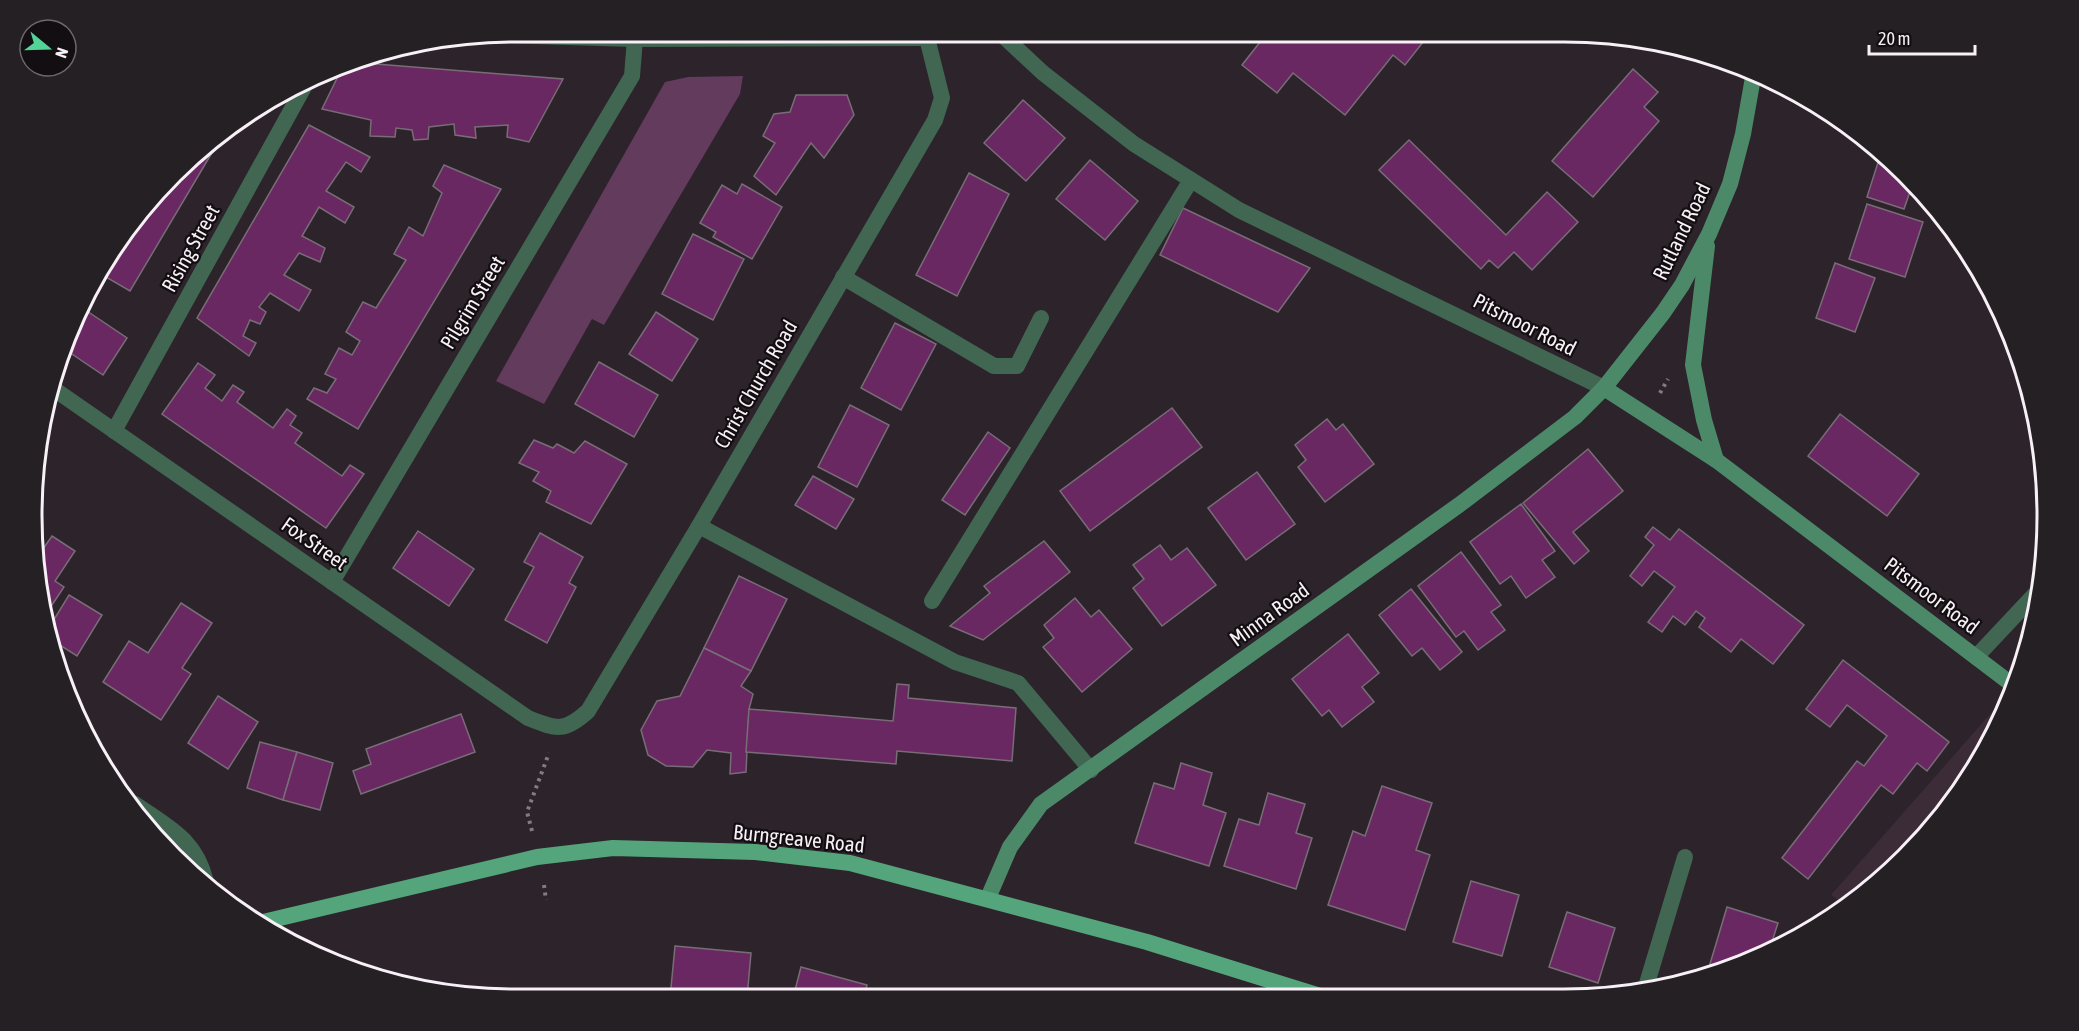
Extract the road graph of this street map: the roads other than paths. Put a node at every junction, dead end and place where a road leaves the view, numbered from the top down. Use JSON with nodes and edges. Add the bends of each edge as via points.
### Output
{"nodes":[{"id":1,"x":635,"y":42,"type":"edge"},
{"id":2,"x":933,"y":42,"type":"edge"},
{"id":3,"x":1010,"y":42,"type":"edge"},
{"id":4,"x":1752,"y":81,"type":"edge"},
{"id":5,"x":300,"y":94,"type":"edge"},
{"id":6,"x":1191,"y":180,"type":"junction"},
{"id":7,"x":1709,"y":234,"type":"junction"},
{"id":8,"x":843,"y":277,"type":"junction"},
{"id":9,"x":1041,"y":318,"type":"dead end"},
{"id":10,"x":1604,"y":388,"type":"junction"},
{"id":11,"x":58,"y":392,"type":"edge"},
{"id":12,"x":114,"y":431,"type":"junction"},
{"id":13,"x":1716,"y":460,"type":"junction"},
{"id":14,"x":699,"y":526,"type":"junction"},
{"id":15,"x":332,"y":582,"type":"junction"},
{"id":16,"x":2029,"y":600,"type":"edge"},
{"id":17,"x":932,"y":601,"type":"dead end"},
{"id":18,"x":1976,"y":657,"type":"junction"},
{"id":19,"x":2007,"y":681,"type":"edge"},
{"id":20,"x":558,"y":729,"type":"joint"},
{"id":21,"x":1091,"y":770,"type":"junction"},
{"id":22,"x":147,"y":812,"type":"edge"},
{"id":23,"x":1685,"y":857,"type":"dead end"},
{"id":24,"x":202,"y":870,"type":"edge"},
{"id":25,"x":988,"y":898,"type":"junction"},
{"id":26,"x":270,"y":920,"type":"edge"},
{"id":27,"x":1648,"y":981,"type":"edge"},
{"id":28,"x":1298,"y":989,"type":"edge"}],
"edges":[{"from":1,"to":15,"type":"street","name":"Pilgrim Street","via":[[632,76]]},
{"from":2,"to":8,"type":"street","name":"Christ Church Road","via":[[942,98],[935,120]]},
{"from":3,"to":6,"type":"street","name":"Pitsmoor Road","via":[[1134,144]]},
{"from":4,"to":7,"type":"main road","name":"Rutland Road","via":[[1730,184]]},
{"from":5,"to":12,"type":"street","name":"Rising Street"},
{"from":6,"to":10,"type":"street","name":"Pitsmoor Road","via":[[1239,210]]},
{"from":6,"to":17,"type":"street"},
{"from":7,"to":10,"type":"main road","name":"Rutland Road","via":[[1657,322]]},
{"from":7,"to":13,"type":"main road","via":[[1693,365]]},
{"from":8,"to":9,"type":"street","via":[[994,366],[1017,366]]},
{"from":8,"to":14,"type":"street","name":"Christ Church Road"},
{"from":10,"to":13,"type":"main road","name":"Pitsmoor Road"},
{"from":10,"to":21,"type":"main road","name":"Minna Road","via":[[1536,448]]},
{"from":11,"to":12,"type":"street","name":"Fox Street"},
{"from":12,"to":15,"type":"street","name":"Fox Street"},
{"from":13,"to":18,"type":"main road","name":"Pitsmoor Road"},
{"from":14,"to":20,"type":"street","name":"Christ Church Road","via":[[588,711],[574,725]]},
{"from":14,"to":21,"type":"street","via":[[955,662],[1018,682]]},
{"from":15,"to":20,"type":"street","name":"Fox Street","via":[[528,718]]},
{"from":16,"to":18,"type":"street"},
{"from":18,"to":19,"type":"main road","name":"Pitsmoor Road"},
{"from":21,"to":25,"type":"main road","name":"Minna Road","via":[[1041,804],[1010,847]]},
{"from":22,"to":24,"type":"street","via":[[183,837],[195,850]]},
{"from":23,"to":27,"type":"street"},
{"from":25,"to":26,"type":"main road","name":"Burngreave Road","via":[[850,863],[754,852],[613,849],[516,860]]},
{"from":25,"to":28,"type":"main road","name":"Burngreave Road"}]}
